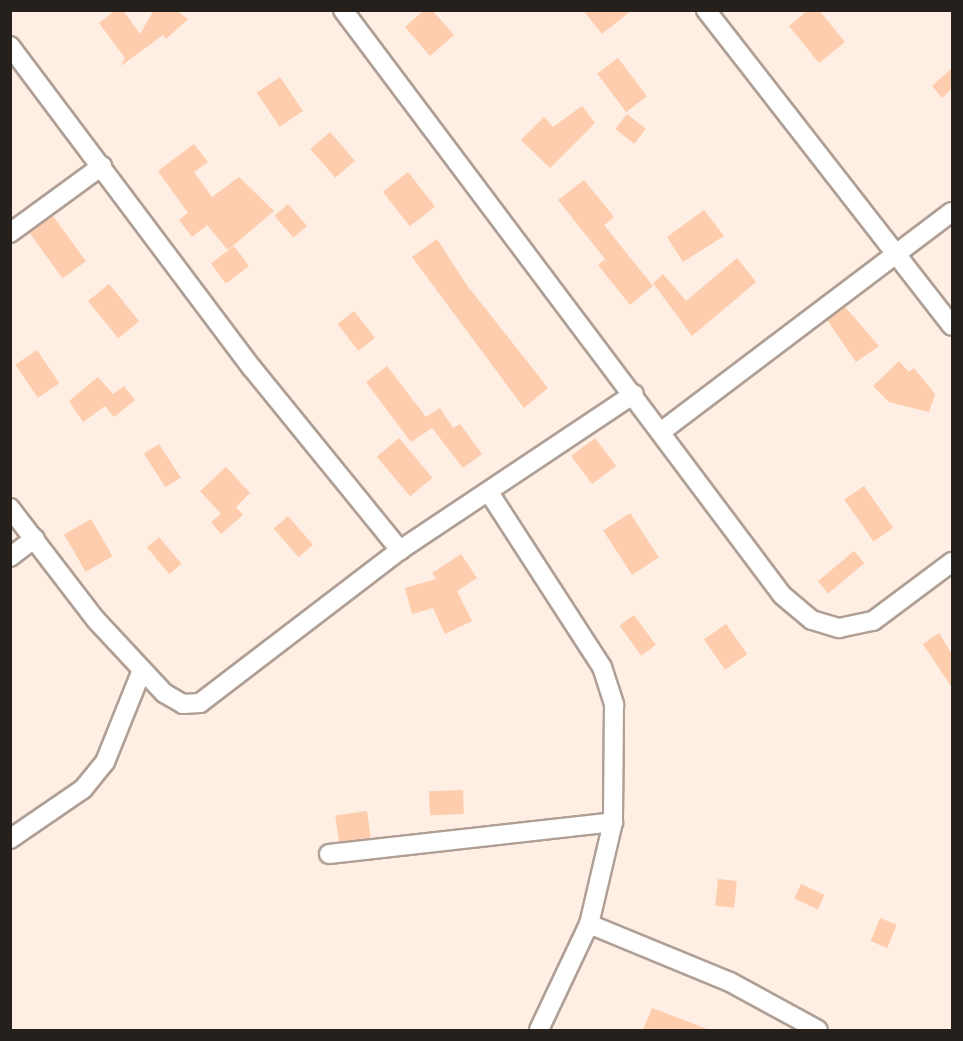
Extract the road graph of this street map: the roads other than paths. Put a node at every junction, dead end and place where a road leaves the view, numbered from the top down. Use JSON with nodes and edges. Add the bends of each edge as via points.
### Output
{"nodes":[{"id":1,"x":343,"y":10,"type":"edge"},
{"id":2,"x":706,"y":10,"type":"edge"},
{"id":3,"x":10,"y":46,"type":"edge"},
{"id":4,"x":102,"y":166,"type":"junction"},
{"id":5,"x":952,"y":212,"type":"edge"},
{"id":6,"x":10,"y":233,"type":"edge"},
{"id":7,"x":897,"y":256,"type":"junction"},
{"id":8,"x":952,"y":326,"type":"edge"},
{"id":9,"x":634,"y":394,"type":"junction"},
{"id":10,"x":662,"y":431,"type":"junction"},
{"id":11,"x":490,"y":494,"type":"junction"},
{"id":12,"x":10,"y":508,"type":"edge"},
{"id":13,"x":35,"y":538,"type":"junction"},
{"id":14,"x":400,"y":550,"type":"junction"},
{"id":15,"x":10,"y":557,"type":"edge"},
{"id":16,"x":952,"y":562,"type":"edge"},
{"id":17,"x":142,"y":670,"type":"junction"},
{"id":18,"x":613,"y":822,"type":"junction"},
{"id":19,"x":10,"y":839,"type":"edge"},
{"id":20,"x":328,"y":854,"type":"dead end"},
{"id":21,"x":589,"y":924,"type":"junction"},
{"id":22,"x":539,"y":1030,"type":"edge"},
{"id":23,"x":818,"y":1030,"type":"edge"}],
"edges":[{"from":1,"to":9,"type":"street"},
{"from":2,"to":7,"type":"street"},
{"from":3,"to":4,"type":"street"},
{"from":4,"to":6,"type":"street"},
{"from":4,"to":14,"type":"street","via":[[252,368]]},
{"from":5,"to":7,"type":"street"},
{"from":7,"to":8,"type":"street"},
{"from":7,"to":10,"type":"street"},
{"from":9,"to":10,"type":"street"},
{"from":9,"to":11,"type":"street"},
{"from":10,"to":16,"type":"street","via":[[727,526],[782,595],[812,620],[839,628],[873,621]]},
{"from":11,"to":14,"type":"street"},
{"from":11,"to":18,"type":"street","via":[[602,667],[614,705],[617,756]]},
{"from":12,"to":13,"type":"street"},
{"from":13,"to":15,"type":"street"},
{"from":13,"to":17,"type":"street","via":[[96,620]]},
{"from":14,"to":17,"type":"street","via":[[200,703],[183,704]]},
{"from":17,"to":19,"type":"street","via":[[105,762],[83,789]]},
{"from":18,"to":20,"type":"street"},
{"from":18,"to":21,"type":"street"},
{"from":21,"to":22,"type":"street"},
{"from":21,"to":23,"type":"street","via":[[730,982]]}]}
